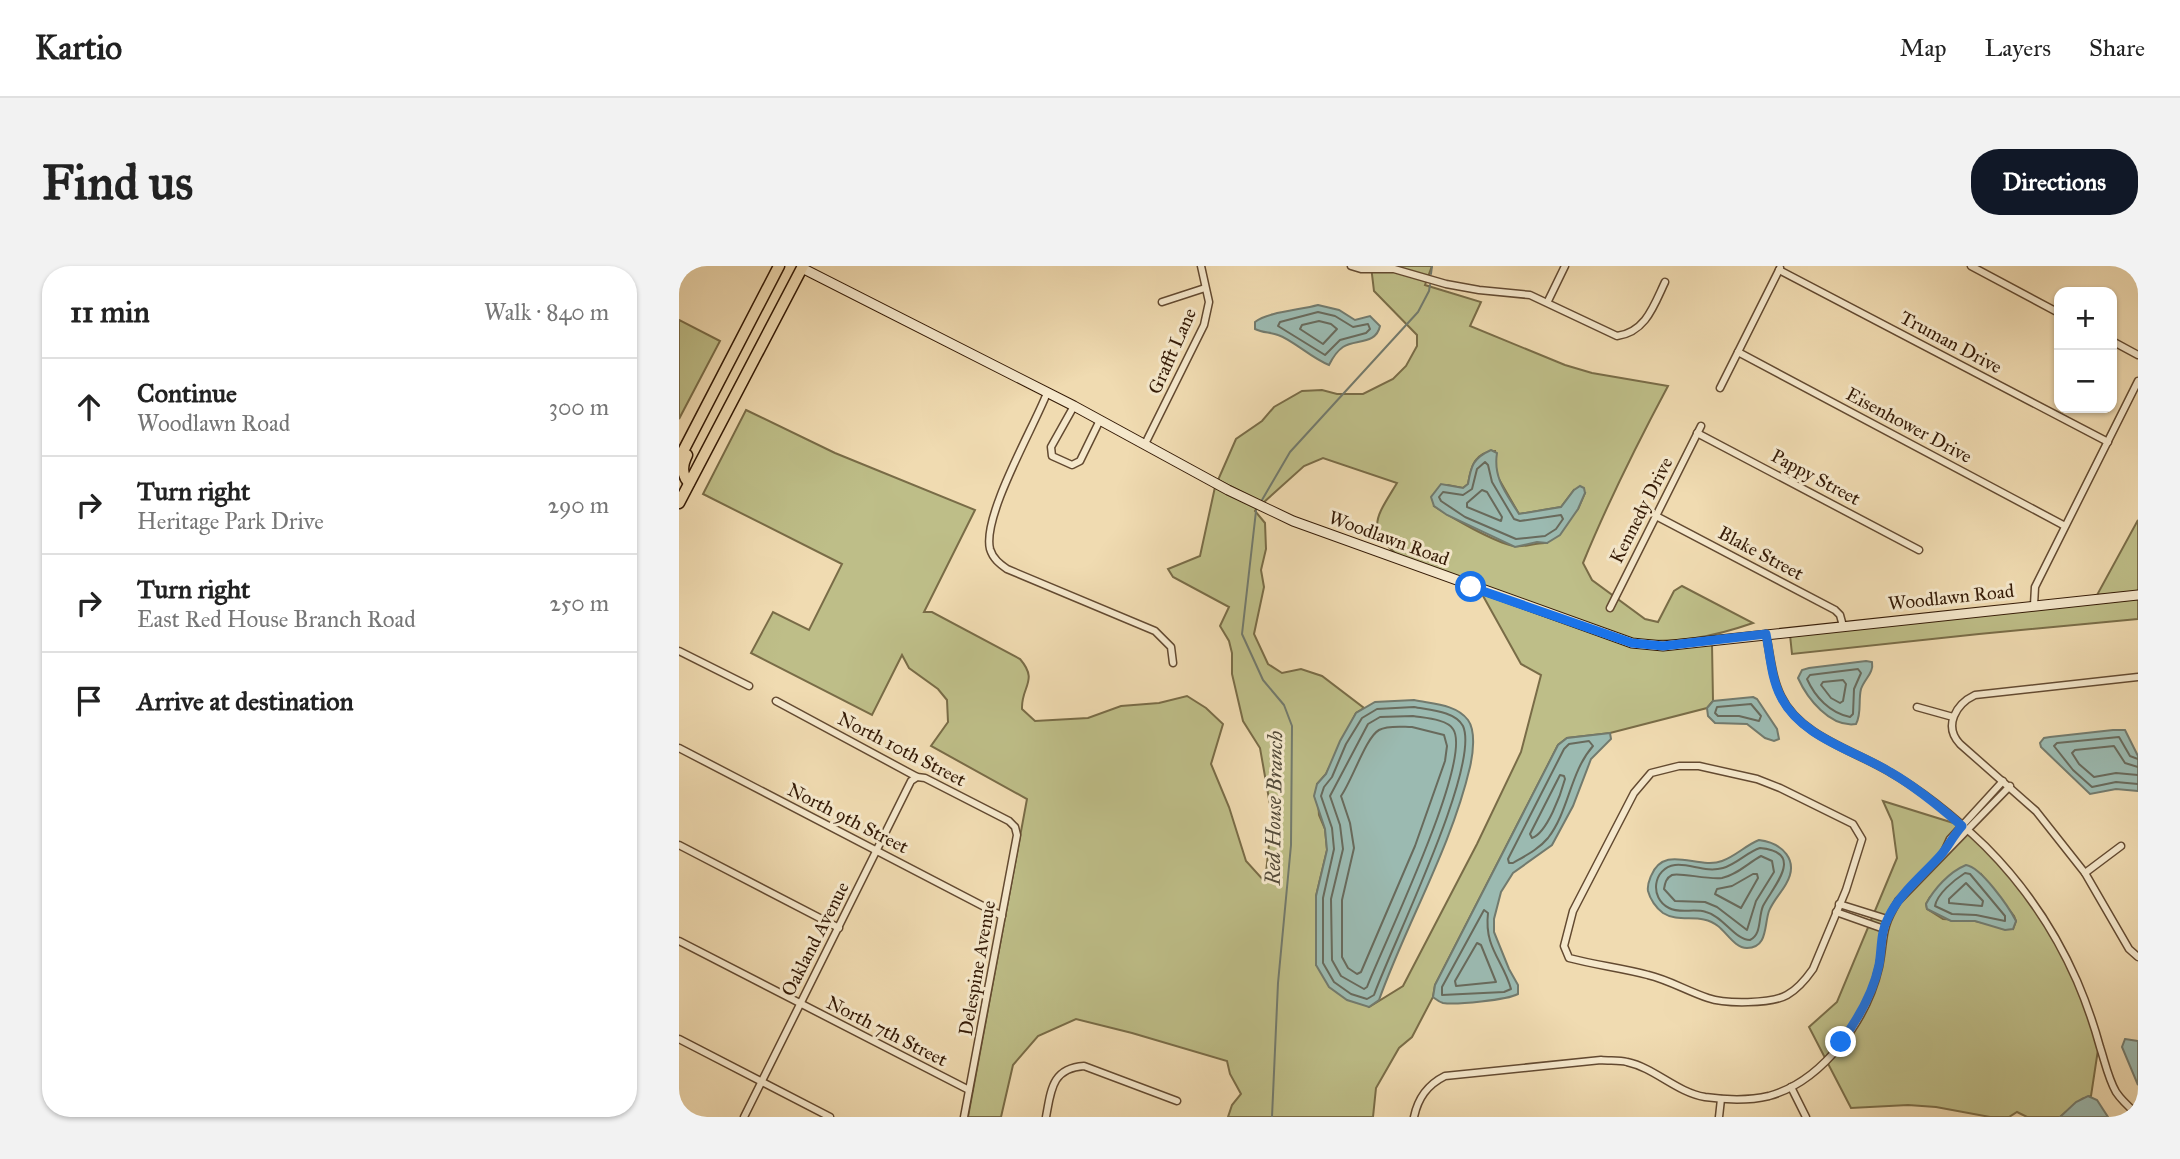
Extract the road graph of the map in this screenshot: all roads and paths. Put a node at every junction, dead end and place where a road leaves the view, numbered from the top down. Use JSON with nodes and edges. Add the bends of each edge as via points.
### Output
{"nodes":[{"id":1,"x":779,"y":266,"type":"edge"},
{"id":2,"x":1201,"y":266,"type":"edge"},
{"id":3,"x":1351,"y":266,"type":"edge"},
{"id":4,"x":1565,"y":266,"type":"edge"},
{"id":5,"x":1971,"y":266,"type":"edge"},
{"id":6,"x":803,"y":267,"type":"edge"},
{"id":7,"x":1780,"y":268,"type":"edge"},
{"id":8,"x":1665,"y":282,"type":"dead end"},
{"id":9,"x":1205,"y":288,"type":"junction"},
{"id":10,"x":1162,"y":302,"type":"dead end"},
{"id":11,"x":1548,"y":302,"type":"junction"},
{"id":12,"x":2054,"y":310,"type":"edge"},
{"id":13,"x":742,"y":338,"type":"junction"},
{"id":14,"x":2117,"y":344,"type":"edge"},
{"id":15,"x":1738,"y":352,"type":"junction"},
{"id":16,"x":2138,"y":355,"type":"edge"},
{"id":17,"x":2138,"y":381,"type":"edge"},
{"id":18,"x":1720,"y":388,"type":"dead end"},
{"id":19,"x":1047,"y":393,"type":"junction"},
{"id":20,"x":1074,"y":406,"type":"junction"},
{"id":21,"x":1100,"y":420,"type":"junction"},
{"id":22,"x":1699,"y":429,"type":"joint"},
{"id":23,"x":2108,"y":442,"type":"junction"},
{"id":24,"x":1145,"y":444,"type":"junction"},
{"id":25,"x":679,"y":459,"type":"edge"},
{"id":26,"x":689,"y":483,"type":"junction"},
{"id":27,"x":679,"y":503,"type":"edge"},
{"id":28,"x":1656,"y":516,"type":"junction"},
{"id":29,"x":2065,"y":526,"type":"junction"},
{"id":30,"x":1919,"y":550,"type":"dead end"},
{"id":31,"x":2138,"y":595,"type":"edge"},
{"id":32,"x":2034,"y":605,"type":"junction"},
{"id":33,"x":1610,"y":608,"type":"dead end"},
{"id":34,"x":1843,"y":625,"type":"junction"},
{"id":35,"x":1766,"y":634,"type":"junction"},
{"id":36,"x":679,"y":651,"type":"edge"},
{"id":37,"x":1173,"y":663,"type":"dead end"},
{"id":38,"x":2138,"y":677,"type":"edge"},
{"id":39,"x":749,"y":686,"type":"dead end"},
{"id":40,"x":776,"y":701,"type":"dead end"},
{"id":41,"x":1917,"y":707,"type":"dead end"},
{"id":42,"x":1952,"y":718,"type":"junction"},
{"id":43,"x":679,"y":748,"type":"edge"},
{"id":44,"x":917,"y":777,"type":"junction"},
{"id":45,"x":2003,"y":780,"type":"junction"},
{"id":46,"x":2010,"y":786,"type":"junction"},
{"id":47,"x":1014,"y":825,"type":"joint"},
{"id":48,"x":1965,"y":829,"type":"junction"},
{"id":49,"x":679,"y":845,"type":"edge"},
{"id":50,"x":2121,"y":846,"type":"dead end"},
{"id":51,"x":877,"y":852,"type":"junction"},
{"id":52,"x":2085,"y":873,"type":"junction"},
{"id":53,"x":1839,"y":904,"type":"junction"},
{"id":54,"x":1836,"y":912,"type":"junction"},
{"id":55,"x":1002,"y":916,"type":"junction"},
{"id":56,"x":1887,"y":919,"type":"junction"},
{"id":57,"x":839,"y":928,"type":"junction"},
{"id":58,"x":1884,"y":929,"type":"junction"},
{"id":59,"x":679,"y":941,"type":"edge"},
{"id":60,"x":2138,"y":957,"type":"edge"},
{"id":61,"x":801,"y":1004,"type":"junction"},
{"id":62,"x":679,"y":1039,"type":"edge"},
{"id":63,"x":761,"y":1082,"type":"junction"},
{"id":64,"x":1791,"y":1087,"type":"junction"},
{"id":65,"x":969,"y":1090,"type":"junction"},
{"id":66,"x":1721,"y":1099,"type":"junction"},
{"id":67,"x":1177,"y":1101,"type":"dead end"},
{"id":68,"x":2138,"y":1115,"type":"edge"},
{"id":69,"x":744,"y":1117,"type":"edge"},
{"id":70,"x":830,"y":1117,"type":"edge"},
{"id":71,"x":964,"y":1117,"type":"edge"},
{"id":72,"x":1046,"y":1117,"type":"edge"},
{"id":73,"x":1414,"y":1117,"type":"edge"},
{"id":74,"x":1719,"y":1117,"type":"edge"},
{"id":75,"x":1806,"y":1117,"type":"edge"}],
"edges":[{"from":1,"to":13,"type":"highway"},
{"from":2,"to":9,"type":"street","name":"Grafft Lane"},
{"from":3,"to":11,"type":"street","via":[[1394,268],[1446,284],[1530,295]]},
{"from":4,"to":11,"type":"street"},
{"from":5,"to":12,"type":"street"},
{"from":6,"to":19,"type":"street","name":"Woodlawn Road"},
{"from":6,"to":26,"type":"highway"},
{"from":7,"to":15,"type":"street"},
{"from":7,"to":23,"type":"street","name":"Truman Drive"},
{"from":8,"to":11,"type":"street","via":[[1644,323],[1625,335],[1601,329]]},
{"from":9,"to":10,"type":"street"},
{"from":9,"to":24,"type":"street","name":"Grafft Lane","via":[[1209,302],[1204,325]]},
{"from":13,"to":25,"type":"highway"},
{"from":13,"to":26,"type":"highway","via":[[730,373],[683,464]]},
{"from":14,"to":16,"type":"street"},
{"from":15,"to":18,"type":"street"},
{"from":15,"to":29,"type":"street","name":"Eisenhower Drive"},
{"from":17,"to":23,"type":"street"},
{"from":19,"to":20,"type":"street","name":"Woodlawn Road"},
{"from":19,"to":37,"type":"street","via":[[1000,498],[989,541],[993,556],[1007,569],[1155,631],[1171,646]]},
{"from":20,"to":21,"type":"street","name":"Woodlawn Road"},
{"from":20,"to":21,"type":"street","via":[[1051,447],[1052,456],[1072,465],[1080,461]]},
{"from":21,"to":24,"type":"street","name":"Woodlawn Road"},
{"from":22,"to":28,"type":"street","name":"Kennedy Drive"},
{"from":22,"to":30,"type":"street","name":"Pappy Street"},
{"from":23,"to":29,"type":"street"},
{"from":24,"to":35,"type":"street","name":"Woodlawn Road","via":[[1293,521],[1624,641],[1663,646]]},
{"from":26,"to":27,"type":"highway"},
{"from":28,"to":33,"type":"street","name":"Kennedy Drive"},
{"from":28,"to":34,"type":"street","name":"Blake Street","via":[[1835,610]]},
{"from":29,"to":32,"type":"street","via":[[2035,587]]},
{"from":31,"to":32,"type":"street","name":"Woodlawn Road"},
{"from":32,"to":34,"type":"street","name":"Woodlawn Road"},
{"from":34,"to":35,"type":"street","name":"Woodlawn Road"},
{"from":35,"to":48,"type":"street","via":[[1773,674],[1781,697],[1793,712],[1820,736],[1919,790]]},
{"from":36,"to":39,"type":"street"},
{"from":38,"to":42,"type":"street","via":[[1975,695],[1964,700]]},
{"from":40,"to":44,"type":"street","name":"North 10th Street"},
{"from":41,"to":42,"type":"street"},
{"from":42,"to":45,"type":"street","via":[[1955,739]]},
{"from":43,"to":51,"type":"street","name":"North 9th Street"},
{"from":44,"to":47,"type":"street","name":"North 10th Street"},
{"from":44,"to":51,"type":"street","name":"Oakland Avenue"},
{"from":45,"to":46,"type":"street"},
{"from":45,"to":48,"type":"street"},
{"from":46,"to":48,"type":"street"},
{"from":46,"to":52,"type":"street"},
{"from":47,"to":55,"type":"street","name":"Delespine Avenue","via":[[1017,835]]},
{"from":48,"to":56,"type":"street","via":[[1950,839]]},
{"from":48,"to":68,"type":"street","via":[[2024,888],[2054,935],[2077,981],[2109,1077],[2116,1092]]},
{"from":49,"to":57,"type":"street"},
{"from":50,"to":52,"type":"street"},
{"from":51,"to":55,"type":"street","name":"North 9th Street"},
{"from":51,"to":57,"type":"street","name":"Oakland Avenue"},
{"from":52,"to":60,"type":"street"},
{"from":53,"to":54,"type":"street"},
{"from":53,"to":54,"type":"street","via":[[1862,839],[1853,824],[1757,779],[1699,766],[1664,768],[1651,773],[1634,793],[1573,911],[1564,946],[1569,958],[1649,975],[1710,999],[1763,1001],[1785,997],[1805,980]]},
{"from":53,"to":56,"type":"street"},
{"from":54,"to":58,"type":"street"},
{"from":55,"to":65,"type":"street","name":"Delespine Avenue"},
{"from":56,"to":58,"type":"street"},
{"from":57,"to":61,"type":"street","name":"Oakland Avenue"},
{"from":58,"to":64,"type":"street","via":[[1879,966],[1859,1017],[1828,1058]]},
{"from":59,"to":61,"type":"street","name":"North 7th Street"},
{"from":61,"to":63,"type":"street","name":"Oakland Avenue"},
{"from":61,"to":65,"type":"street","name":"North 7th Street"},
{"from":62,"to":63,"type":"street"},
{"from":63,"to":69,"type":"street","name":"Oakland Avenue"},
{"from":63,"to":70,"type":"street"},
{"from":64,"to":66,"type":"street","via":[[1768,1096]]},
{"from":64,"to":75,"type":"street"},
{"from":65,"to":71,"type":"street","name":"Delespine Avenue"},
{"from":66,"to":73,"type":"street","via":[[1694,1095],[1626,1061],[1601,1060],[1445,1076],[1424,1092]]},
{"from":66,"to":74,"type":"street"},
{"from":67,"to":72,"type":"street","via":[[1084,1066],[1073,1067],[1054,1082]]}]}
